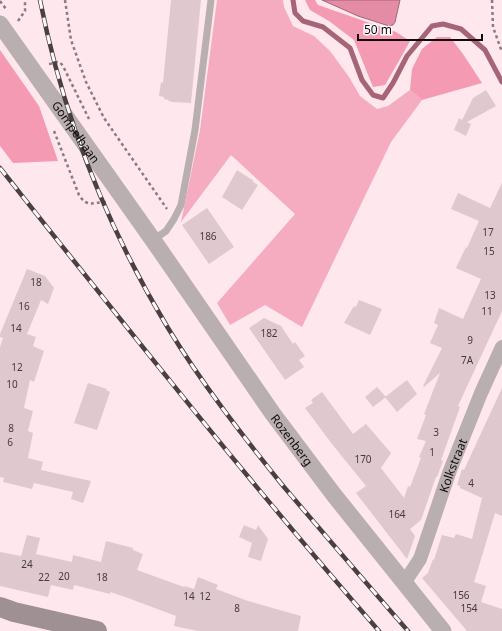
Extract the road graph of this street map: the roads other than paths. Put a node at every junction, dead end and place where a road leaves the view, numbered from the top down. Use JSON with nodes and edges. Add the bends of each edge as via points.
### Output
{"nodes":[{"id":1,"x":211,"y":0,"type":"edge"},
{"id":2,"x":8,"y":24,"type":"edge"},
{"id":3,"x":153,"y":240,"type":"junction"},
{"id":4,"x":502,"y":347,"type":"edge"},
{"id":5,"x":404,"y":583,"type":"junction"},
{"id":6,"x":0,"y":607,"type":"edge"},
{"id":7,"x":97,"y":631,"type":"edge"},
{"id":8,"x":443,"y":631,"type":"edge"}],
"edges":[{"from":1,"to":3,"type":"lane","via":[[195,130],[181,205],[166,231]]},
{"from":2,"to":3,"type":"street","name":"Gompelbaan"},
{"from":3,"to":5,"type":"street","name":"Rozenberg","via":[[273,414]]},
{"from":4,"to":5,"type":"street","name":"Kolkstraat","via":[[449,473],[420,559]]},
{"from":5,"to":8,"type":"street","name":"Rozenberg"},
{"from":6,"to":7,"type":"main road"}]}
